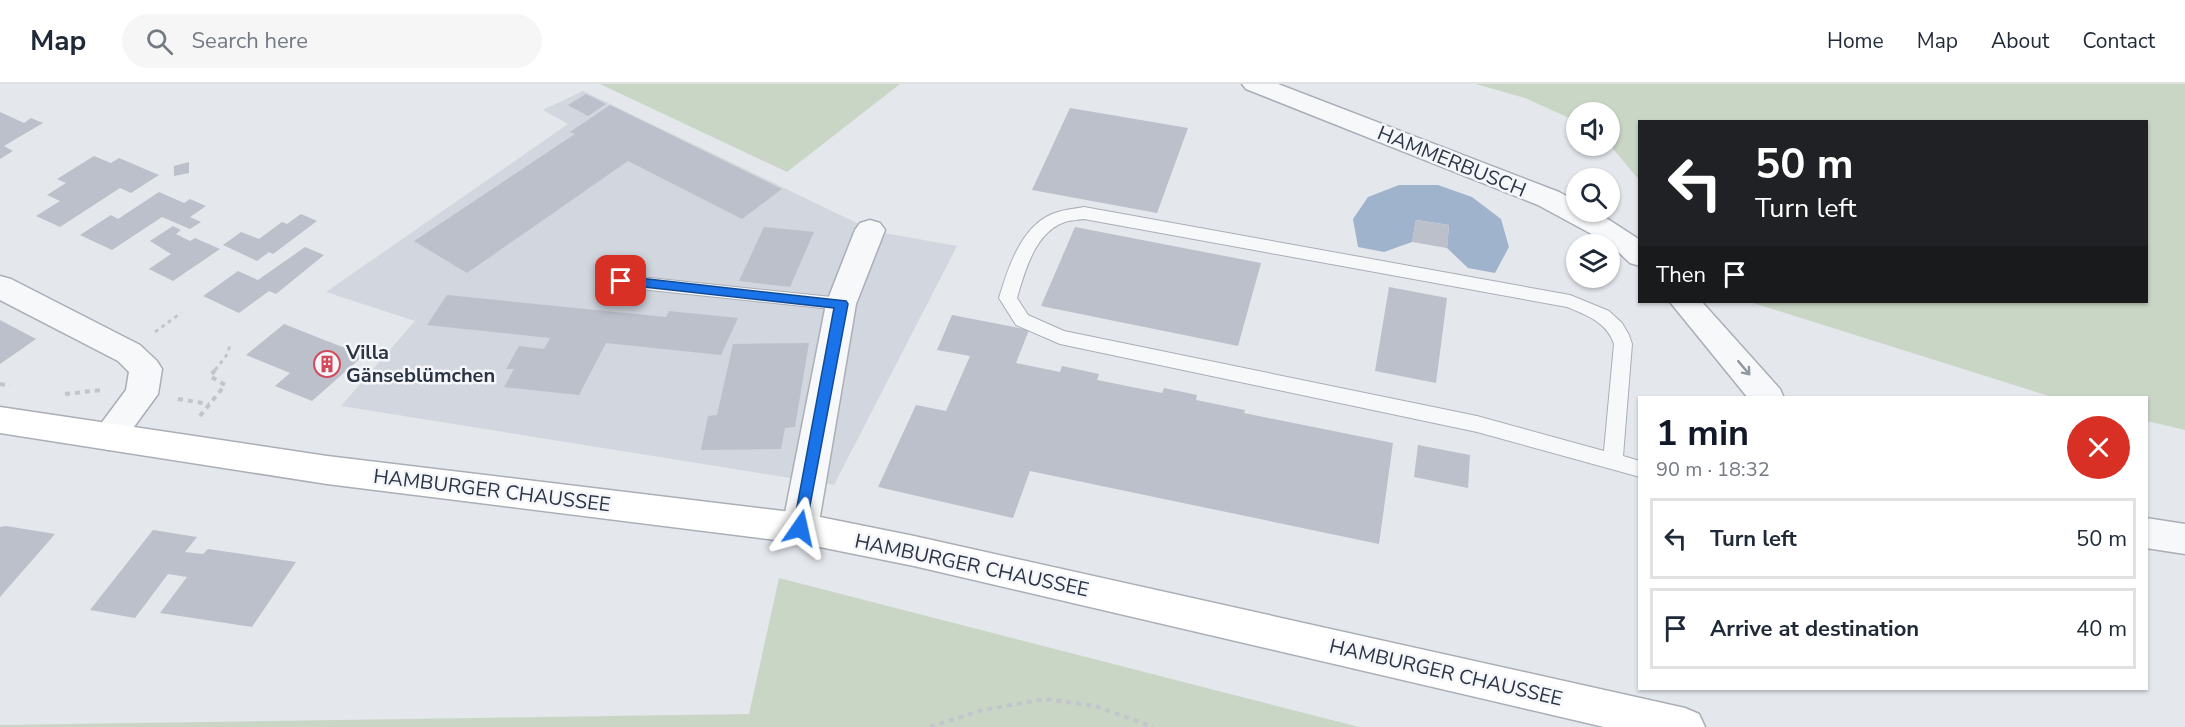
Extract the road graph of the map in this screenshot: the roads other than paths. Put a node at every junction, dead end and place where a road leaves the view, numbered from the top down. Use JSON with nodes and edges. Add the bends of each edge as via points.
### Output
{"nodes":[{"id":1,"x":1255,"y":84,"type":"edge"},
{"id":2,"x":870,"y":230,"type":"dead end"},
{"id":3,"x":1638,"y":255,"type":"edge"},
{"id":4,"x":621,"y":281,"type":"dead end"},
{"id":5,"x":0,"y":287,"type":"edge"},
{"id":6,"x":1686,"y":303,"type":"edge"},
{"id":7,"x":841,"y":304,"type":"junction"},
{"id":8,"x":1766,"y":396,"type":"edge"},
{"id":9,"x":0,"y":420,"type":"edge"},
{"id":10,"x":108,"y":436,"type":"junction"},
{"id":11,"x":1613,"y":461,"type":"junction"},
{"id":12,"x":1638,"y":468,"type":"edge"},
{"id":13,"x":800,"y":528,"type":"junction"},
{"id":14,"x":2148,"y":534,"type":"edge"},
{"id":15,"x":2185,"y":539,"type":"edge"},
{"id":16,"x":1685,"y":727,"type":"edge"}],
"edges":[{"from":1,"to":3,"type":"street","name":"HAMMERBUSCH","via":[[1508,182],[1571,211]]},
{"from":2,"to":7,"type":"street"},
{"from":4,"to":7,"type":"lane"},
{"from":5,"to":10,"type":"street","via":[[129,353],[146,369],[142,394]]},
{"from":6,"to":8,"type":"street","one_way":true},
{"from":7,"to":13,"type":"street"},
{"from":9,"to":10,"type":"main road","name":"HAMBURGER CHAUSSEE"},
{"from":10,"to":13,"type":"main road","name":"HAMBURGER CHAUSSEE","via":[[327,470]]},
{"from":11,"to":11,"type":"lane","via":[[1478,424],[1060,337],[1022,320],[1008,298],[1015,274],[1037,234],[1056,219],[1084,213],[1570,301],[1593,310],[1621,333]]},
{"from":11,"to":12,"type":"lane"},
{"from":13,"to":16,"type":"main road","name":"HAMBURGER CHAUSSEE"},
{"from":14,"to":15,"type":"street"}]}
